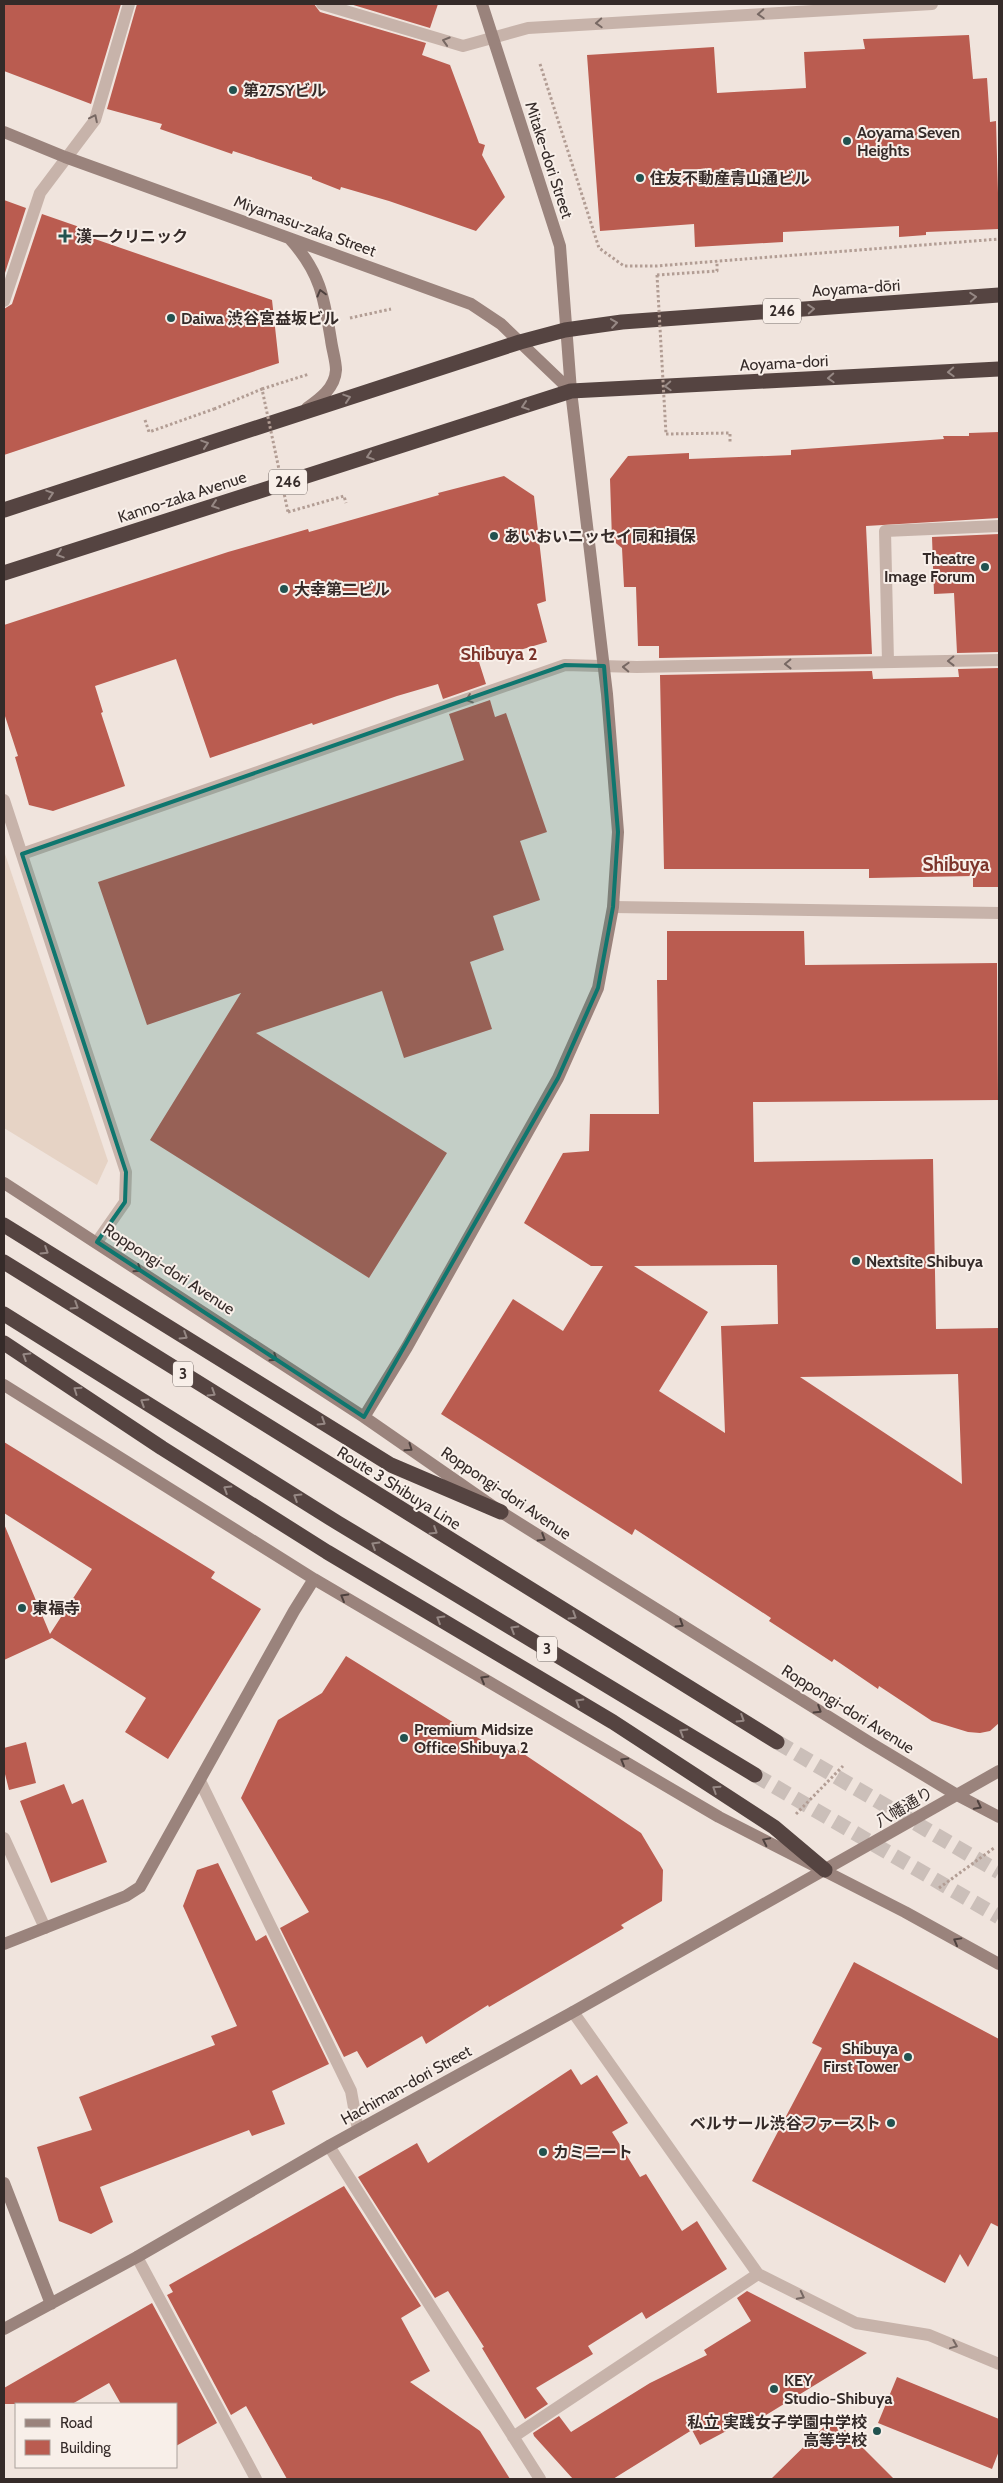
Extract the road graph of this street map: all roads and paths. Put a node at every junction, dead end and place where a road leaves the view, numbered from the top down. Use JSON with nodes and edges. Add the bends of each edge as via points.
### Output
{"nodes":[{"id":1,"x":128,"y":4,"type":"edge"},
{"id":2,"x":322,"y":4,"type":"edge"},
{"id":3,"x":482,"y":4,"type":"edge"},
{"id":4,"x":932,"y":4,"type":"edge"},
{"id":5,"x":717,"y":10,"type":"edge"},
{"id":6,"x":493,"y":38,"type":"junction"},
{"id":7,"x":540,"y":64,"type":"dead end"},
{"id":8,"x":4,"y":132,"type":"edge"},
{"id":9,"x":65,"y":157,"type":"junction"},
{"id":10,"x":288,"y":237,"type":"junction"},
{"id":11,"x":999,"y":239,"type":"edge"},
{"id":12,"x":717,"y":261,"type":"junction"},
{"id":13,"x":7,"y":279,"type":"edge"},
{"id":14,"x":998,"y":294,"type":"edge"},
{"id":15,"x":4,"y":301,"type":"edge"},
{"id":16,"x":391,"y":310,"type":"dead end"},
{"id":17,"x":346,"y":319,"type":"dead end"},
{"id":18,"x":565,"y":330,"type":"junction"},
{"id":19,"x":520,"y":342,"type":"junction"},
{"id":20,"x":999,"y":369,"type":"edge"},
{"id":21,"x":313,"y":373,"type":"dead end"},
{"id":22,"x":262,"y":390,"type":"junction"},
{"id":23,"x":571,"y":391,"type":"junction"},
{"id":24,"x":301,"y":413,"type":"junction"},
{"id":25,"x":145,"y":420,"type":"dead end"},
{"id":26,"x":730,"y":444,"type":"dead end"},
{"id":27,"x":346,"y":503,"type":"dead end"},
{"id":28,"x":5,"y":507,"type":"edge"},
{"id":29,"x":999,"y":526,"type":"edge"},
{"id":30,"x":4,"y":572,"type":"edge"},
{"id":31,"x":999,"y":660,"type":"edge"},
{"id":32,"x":888,"y":662,"type":"junction"},
{"id":33,"x":604,"y":666,"type":"junction"},
{"id":34,"x":4,"y":800,"type":"edge"},
{"id":35,"x":22,"y":854,"type":"junction"},
{"id":36,"x":613,"y":907,"type":"junction"},
{"id":37,"x":999,"y":913,"type":"edge"},
{"id":38,"x":4,"y":1182,"type":"edge"},
{"id":39,"x":4,"y":1226,"type":"edge"},
{"id":40,"x":97,"y":1242,"type":"junction"},
{"id":41,"x":4,"y":1262,"type":"edge"},
{"id":42,"x":4,"y":1314,"type":"edge"},
{"id":43,"x":4,"y":1342,"type":"edge"},
{"id":44,"x":4,"y":1385,"type":"edge"},
{"id":45,"x":364,"y":1417,"type":"junction"},
{"id":46,"x":501,"y":1512,"type":"junction"},
{"id":47,"x":314,"y":1579,"type":"junction"},
{"id":48,"x":777,"y":1742,"type":"tunnel mouth"},
{"id":49,"x":843,"y":1766,"type":"dead end"},
{"id":50,"x":999,"y":1771,"type":"edge"},
{"id":51,"x":755,"y":1776,"type":"tunnel mouth"},
{"id":52,"x":200,"y":1781,"type":"junction"},
{"id":53,"x":957,"y":1795,"type":"junction"},
{"id":54,"x":999,"y":1817,"type":"edge"},
{"id":55,"x":790,"y":1819,"type":"dead end"},
{"id":56,"x":4,"y":1838,"type":"edge"},
{"id":57,"x":994,"y":1848,"type":"dead end"},
{"id":58,"x":825,"y":1870,"type":"junction"},
{"id":59,"x":938,"y":1888,"type":"dead end"},
{"id":60,"x":45,"y":1928,"type":"junction"},
{"id":61,"x":4,"y":1944,"type":"edge"},
{"id":62,"x":999,"y":1964,"type":"edge"},
{"id":63,"x":573,"y":2012,"type":"junction"},
{"id":64,"x":358,"y":2130,"type":"junction"},
{"id":65,"x":329,"y":2146,"type":"junction"},
{"id":66,"x":4,"y":2183,"type":"edge"},
{"id":67,"x":136,"y":2258,"type":"junction"},
{"id":68,"x":758,"y":2274,"type":"junction"},
{"id":69,"x":51,"y":2304,"type":"junction"},
{"id":70,"x":4,"y":2329,"type":"edge"},
{"id":71,"x":999,"y":2364,"type":"edge"},
{"id":72,"x":513,"y":2436,"type":"junction"},
{"id":73,"x":256,"y":2479,"type":"edge"},
{"id":74,"x":540,"y":2479,"type":"edge"}],
"edges":[{"from":9,"to":1,"type":"street","one_way":true,"via":[[95,120]]},
{"from":6,"to":2,"type":"street","one_way":true,"via":[[463,46]]},
{"from":3,"to":6,"type":"street","name":"Mitake-dori Street"},
{"from":4,"to":5,"type":"street","one_way":true},
{"from":5,"to":6,"type":"street","one_way":true,"via":[[528,28]]},
{"from":6,"to":18,"type":"street","name":"Mitake-dori Street","via":[[560,246]]},
{"from":7,"to":12,"type":"path","via":[[599,248],[624,266]]},
{"from":8,"to":9,"type":"street","name":"Miyamasu-zaka Street"},
{"from":9,"to":10,"type":"street","name":"Miyamasu-zaka Street"},
{"from":9,"to":13,"type":"street","via":[[40,193]]},
{"from":10,"to":19,"type":"street","name":"Miyamasu-zaka Street","via":[[471,304],[501,324]]},
{"from":24,"to":10,"type":"street","one_way":true,"via":[[326,395],[336,371],[314,270]]},
{"from":11,"to":12,"type":"path"},
{"from":12,"to":26,"type":"path","bridge":true,"via":[[717,271],[657,275],[666,434],[730,433]]},
{"from":13,"to":15,"type":"street"},
{"from":18,"to":14,"type":"highway","name":"Aoyama-dōri","number":"246","one_way":true,"via":[[622,322]]},
{"from":16,"to":17,"type":"path"},
{"from":18,"to":19,"type":"highway","number":"246"},
{"from":18,"to":23,"type":"street","name":"Mitake-dori Street"},
{"from":19,"to":23,"type":"street","name":"Miyamasu-zaka Street"},
{"from":24,"to":19,"type":"highway","number":"246","one_way":true},
{"from":20,"to":23,"type":"highway","name":"Aoyama-dori","number":"246","one_way":true},
{"from":21,"to":22,"type":"path"},
{"from":22,"to":25,"type":"path","bridge":true,"via":[[149,432]]},
{"from":22,"to":27,"type":"path","bridge":true,"via":[[288,512],[344,496]]},
{"from":23,"to":30,"type":"highway","name":"Kanno-zaka Avenue","number":"246","one_way":true},
{"from":23,"to":33,"type":"street","name":"Mitake-dori Street"},
{"from":28,"to":24,"type":"highway","number":"246","one_way":true},
{"from":29,"to":32,"type":"street","via":[[885,531]]},
{"from":31,"to":32,"type":"street","one_way":true},
{"from":32,"to":33,"type":"street","one_way":true},
{"from":33,"to":35,"type":"street","one_way":true,"via":[[565,665]]},
{"from":33,"to":36,"type":"street","name":"Mitake-dori Street","via":[[618,832]]},
{"from":34,"to":35,"type":"street"},
{"from":35,"to":40,"type":"street","via":[[126,1172],[125,1202]]},
{"from":36,"to":37,"type":"street"},
{"from":36,"to":45,"type":"street","name":"Mitake-dori Street","via":[[598,988],[558,1078],[408,1347]]},
{"from":38,"to":40,"type":"street","name":"Roppongi-dori Avenue"},
{"from":39,"to":46,"type":"highway","one_way":true,"via":[[391,1465]]},
{"from":40,"to":45,"type":"street","name":"Roppongi-dori Avenue","one_way":true},
{"from":41,"to":48,"type":"highway","name":"Route 3 Shibuya Line","number":"3","one_way":true},
{"from":51,"to":42,"type":"highway","number":"3","one_way":true,"via":[[338,1523]]},
{"from":58,"to":43,"type":"highway","one_way":true,"via":[[774,1827],[613,1722],[327,1552],[162,1448]]},
{"from":44,"to":47,"type":"street"},
{"from":45,"to":46,"type":"street","name":"Roppongi-dori Avenue","one_way":true},
{"from":46,"to":53,"type":"street","name":"Roppongi-dori Avenue","one_way":true},
{"from":47,"to":52,"type":"street"},
{"from":58,"to":47,"type":"street","one_way":true,"via":[[719,1817]]},
{"from":49,"to":55,"type":"path"},
{"from":50,"to":53,"type":"street","name":"八幡通り"},
{"from":52,"to":60,"type":"street","via":[[140,1887],[126,1896]]},
{"from":52,"to":64,"type":"street","via":[[351,2091]]},
{"from":53,"to":54,"type":"street","name":"Roppongi-dori Avenue","one_way":true},
{"from":53,"to":58,"type":"street","name":"八幡通り"},
{"from":56,"to":60,"type":"street"},
{"from":57,"to":59,"type":"path"},
{"from":62,"to":58,"type":"street","one_way":true},
{"from":58,"to":63,"type":"street","name":"Hachiman-dori Street"},
{"from":60,"to":61,"type":"street"},
{"from":63,"to":64,"type":"street","name":"Hachiman-dori Street"},
{"from":63,"to":68,"type":"street"},
{"from":64,"to":65,"type":"street","name":"Hachiman-dori Street"},
{"from":65,"to":67,"type":"street","name":"Hachiman-dori Street"},
{"from":65,"to":72,"type":"street"},
{"from":66,"to":69,"type":"street"},
{"from":67,"to":69,"type":"street","name":"Hachiman-dori Street"},
{"from":67,"to":73,"type":"street"},
{"from":68,"to":71,"type":"street","one_way":true,"via":[[856,2323],[928,2335]]},
{"from":68,"to":72,"type":"street"},
{"from":69,"to":70,"type":"street","name":"Hachiman-dori Street"},
{"from":72,"to":74,"type":"street"}]}
